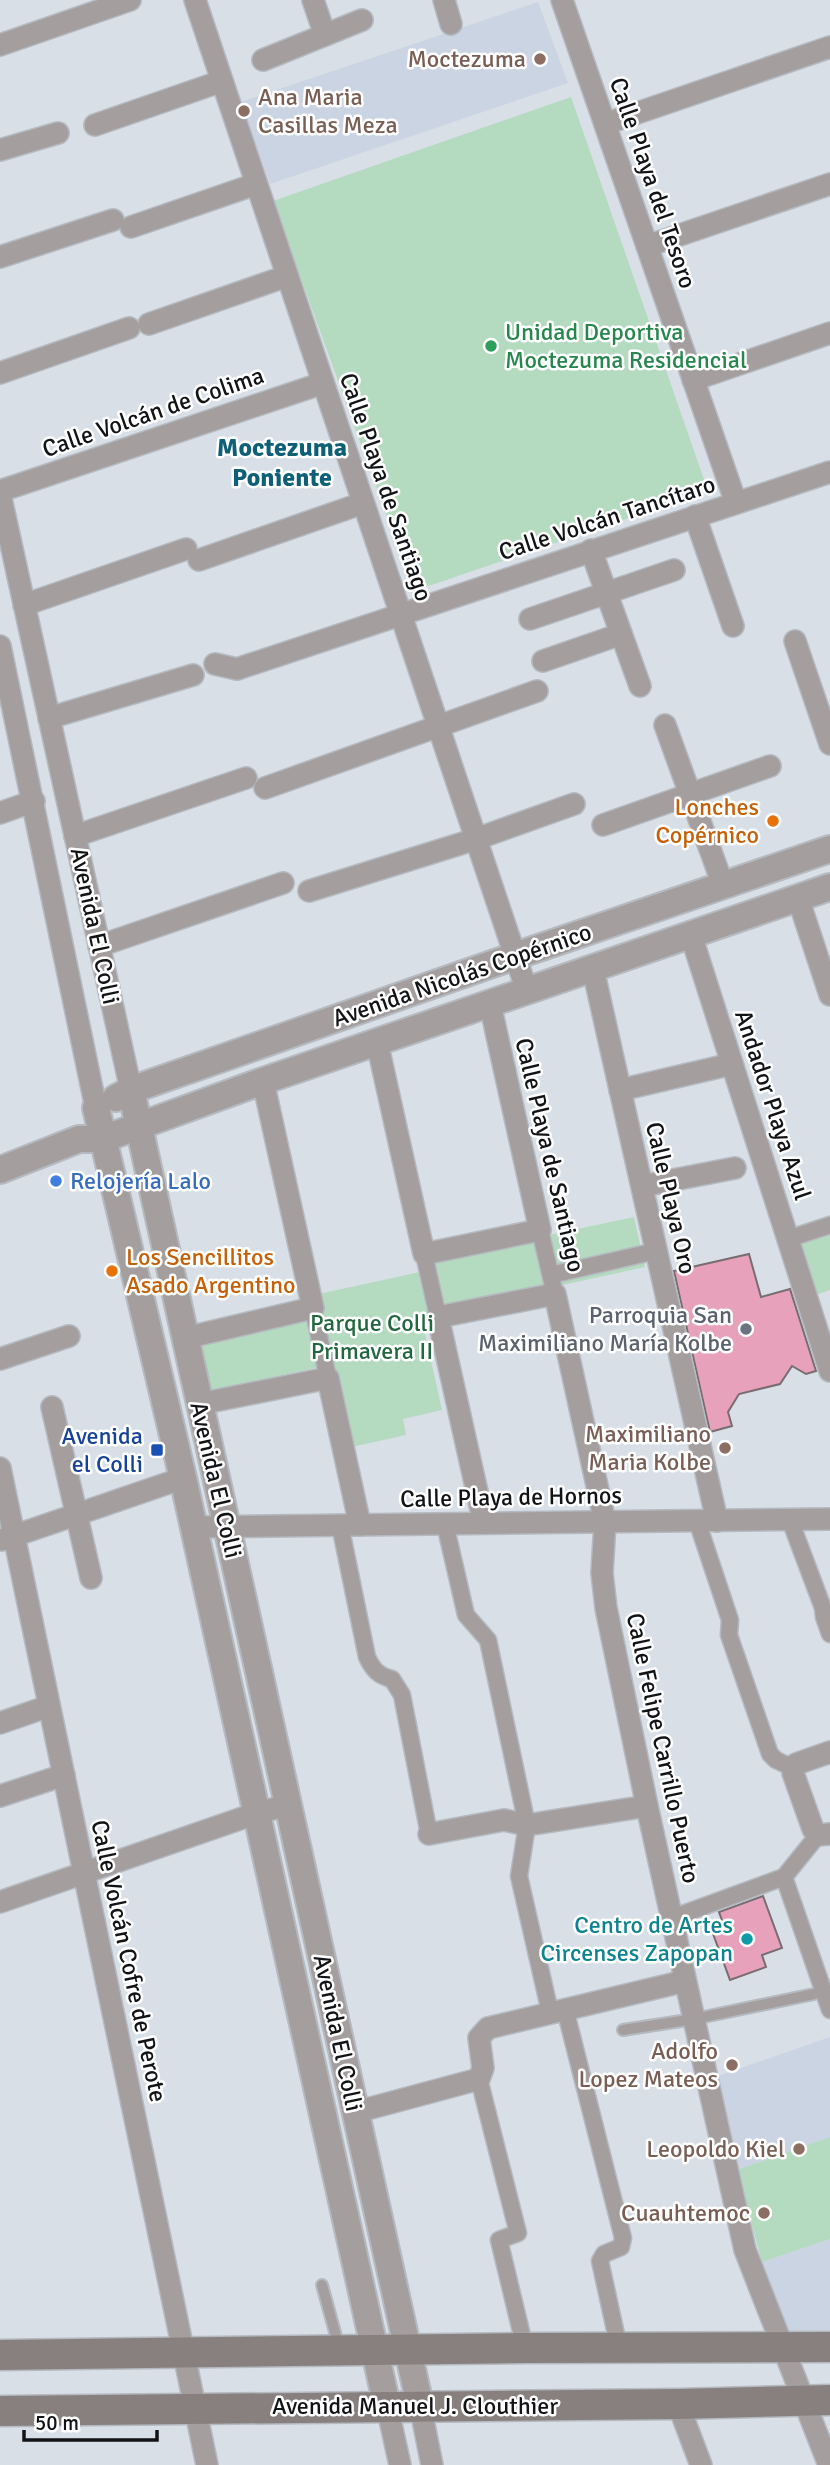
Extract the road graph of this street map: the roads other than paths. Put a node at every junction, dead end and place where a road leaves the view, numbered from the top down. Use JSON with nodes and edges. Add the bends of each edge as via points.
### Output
{"nodes":[{"id":1,"x":130,"y":0,"type":"edge"},
{"id":2,"x":195,"y":0,"type":"edge"},
{"id":3,"x":313,"y":0,"type":"edge"},
{"id":4,"x":444,"y":0,"type":"edge"},
{"id":5,"x":562,"y":0,"type":"edge"},
{"id":6,"x":362,"y":20,"type":"dead end"},
{"id":7,"x":451,"y":24,"type":"dead end"},
{"id":8,"x":325,"y":35,"type":"junction"},
{"id":9,"x":0,"y":45,"type":"edge"},
{"id":10,"x":830,"y":47,"type":"edge"},
{"id":11,"x":263,"y":60,"type":"dead end"},
{"id":12,"x":222,"y":81,"type":"junction"},
{"id":13,"x":605,"y":124,"type":"junction"},
{"id":14,"x":95,"y":125,"type":"dead end"},
{"id":15,"x":58,"y":133,"type":"dead end"},
{"id":16,"x":0,"y":150,"type":"edge"},
{"id":17,"x":256,"y":184,"type":"junction"},
{"id":18,"x":830,"y":184,"type":"edge"},
{"id":19,"x":647,"y":246,"type":"junction"},
{"id":20,"x":0,"y":257,"type":"edge"},
{"id":21,"x":287,"y":276,"type":"junction"},
{"id":22,"x":830,"y":333,"type":"edge"},
{"id":23,"x":0,"y":373,"type":"edge"},
{"id":24,"x":693,"y":380,"type":"junction"},
{"id":25,"x":323,"y":383,"type":"junction"},
{"id":26,"x":830,"y":472,"type":"edge"},
{"id":27,"x":0,"y":493,"type":"edge"},
{"id":28,"x":363,"y":503,"type":"junction"},
{"id":29,"x":736,"y":503,"type":"junction"},
{"id":30,"x":695,"y":516,"type":"junction"},
{"id":31,"x":591,"y":551,"type":"junction"},
{"id":32,"x":674,"y":570,"type":"dead end"},
{"id":33,"x":606,"y":593,"type":"junction"},
{"id":34,"x":24,"y":605,"type":"junction"},
{"id":35,"x":401,"y":613,"type":"junction"},
{"id":36,"x":530,"y":619,"type":"dead end"},
{"id":37,"x":733,"y":626,"type":"dead end"},
{"id":38,"x":621,"y":634,"type":"junction"},
{"id":39,"x":794,"y":641,"type":"dead end"},
{"id":40,"x":0,"y":646,"type":"edge"},
{"id":41,"x":543,"y":661,"type":"dead end"},
{"id":42,"x":215,"y":664,"type":"dead end"},
{"id":43,"x":193,"y":675,"type":"dead end"},
{"id":44,"x":4,"y":680,"type":"edge"},
{"id":45,"x":640,"y":686,"type":"dead end"},
{"id":46,"x":537,"y":691,"type":"dead end"},
{"id":47,"x":49,"y":718,"type":"junction"},
{"id":48,"x":665,"y":725,"type":"dead end"},
{"id":49,"x":438,"y":726,"type":"junction"},
{"id":50,"x":830,"y":744,"type":"edge"},
{"id":51,"x":770,"y":766,"type":"dead end"},
{"id":52,"x":690,"y":794,"type":"junction"},
{"id":53,"x":34,"y":801,"type":"junction"},
{"id":54,"x":574,"y":804,"type":"dead end"},
{"id":55,"x":0,"y":813,"type":"edge"},
{"id":56,"x":603,"y":825,"type":"dead end"},
{"id":57,"x":75,"y":836,"type":"junction"},
{"id":58,"x":476,"y":839,"type":"junction"},
{"id":59,"x":830,"y":849,"type":"edge"},
{"id":60,"x":283,"y":883,"type":"dead end"},
{"id":61,"x":723,"y":885,"type":"junction"},
{"id":62,"x":830,"y":887,"type":"edge"},
{"id":63,"x":309,"y":891,"type":"dead end"},
{"id":64,"x":798,"y":898,"type":"junction"},
{"id":65,"x":691,"y":935,"type":"junction"},
{"id":66,"x":99,"y":946,"type":"junction"},
{"id":67,"x":516,"y":956,"type":"junction"},
{"id":68,"x":593,"y":969,"type":"junction"},
{"id":69,"x":527,"y":991,"type":"junction"},
{"id":70,"x":830,"y":995,"type":"edge"},
{"id":71,"x":490,"y":1004,"type":"junction"},
{"id":72,"x":377,"y":1042,"type":"junction"},
{"id":73,"x":732,"y":1064,"type":"junction"},
{"id":74,"x":263,"y":1081,"type":"junction"},
{"id":75,"x":131,"y":1090,"type":"junction"},
{"id":76,"x":620,"y":1090,"type":"junction"},
{"id":77,"x":96,"y":1108,"type":"junction"},
{"id":78,"x":137,"y":1125,"type":"junction"},
{"id":79,"x":91,"y":1139,"type":"junction"},
{"id":80,"x":735,"y":1168,"type":"dead end"},
{"id":81,"x":0,"y":1170,"type":"edge"},
{"id":82,"x":642,"y":1186,"type":"junction"},
{"id":83,"x":830,"y":1225,"type":"edge"},
{"id":84,"x":540,"y":1230,"type":"junction"},
{"id":85,"x":788,"y":1240,"type":"junction"},
{"id":86,"x":656,"y":1251,"type":"junction"},
{"id":87,"x":424,"y":1254,"type":"junction"},
{"id":88,"x":553,"y":1285,"type":"junction"},
{"id":89,"x":313,"y":1308,"type":"junction"},
{"id":90,"x":438,"y":1318,"type":"junction"},
{"id":91,"x":69,"y":1336,"type":"dead end"},
{"id":92,"x":185,"y":1338,"type":"junction"},
{"id":93,"x":0,"y":1359,"type":"edge"},
{"id":94,"x":830,"y":1371,"type":"edge"},
{"id":95,"x":328,"y":1378,"type":"junction"},
{"id":96,"x":199,"y":1404,"type":"junction"},
{"id":97,"x":52,"y":1407,"type":"dead end"},
{"id":98,"x":0,"y":1468,"type":"edge"},
{"id":99,"x":183,"y":1478,"type":"junction"},
{"id":100,"x":75,"y":1514,"type":"junction"},
{"id":101,"x":790,"y":1520,"type":"junction"},
{"id":102,"x":830,"y":1520,"type":"edge"},
{"id":103,"x":707,"y":1521,"type":"junction"},
{"id":104,"x":605,"y":1522,"type":"junction"},
{"id":105,"x":484,"y":1523,"type":"junction"},
{"id":106,"x":445,"y":1524,"type":"junction"},
{"id":107,"x":350,"y":1525,"type":"junction"},
{"id":108,"x":193,"y":1527,"type":"junction"},
{"id":109,"x":227,"y":1527,"type":"junction"},
{"id":110,"x":7,"y":1538,"type":"edge"},
{"id":111,"x":91,"y":1578,"type":"dead end"},
{"id":112,"x":830,"y":1634,"type":"edge"},
{"id":113,"x":49,"y":1706,"type":"junction"},
{"id":114,"x":0,"y":1723,"type":"edge"},
{"id":115,"x":830,"y":1752,"type":"edge"},
{"id":116,"x":793,"y":1768,"type":"junction"},
{"id":117,"x":64,"y":1776,"type":"junction"},
{"id":118,"x":0,"y":1796,"type":"edge"},
{"id":119,"x":288,"y":1805,"type":"junction"},
{"id":120,"x":647,"y":1806,"type":"junction"},
{"id":121,"x":257,"y":1813,"type":"junction"},
{"id":122,"x":527,"y":1825,"type":"junction"},
{"id":123,"x":429,"y":1834,"type":"joint"},
{"id":124,"x":824,"y":1835,"type":"edge"},
{"id":125,"x":84,"y":1873,"type":"junction"},
{"id":126,"x":785,"y":1877,"type":"junction"},
{"id":127,"x":0,"y":1902,"type":"edge"},
{"id":128,"x":672,"y":1918,"type":"junction"},
{"id":129,"x":685,"y":1981,"type":"junction"},
{"id":130,"x":814,"y":1994,"type":"dead end"},
{"id":131,"x":830,"y":2010,"type":"edge"},
{"id":132,"x":558,"y":2011,"type":"junction"},
{"id":133,"x":694,"y":2019,"type":"junction"},
{"id":134,"x":623,"y":2030,"type":"dead end"},
{"id":135,"x":479,"y":2079,"type":"junction"},
{"id":136,"x":356,"y":2112,"type":"junction"},
{"id":137,"x":322,"y":2285,"type":"dead end"},
{"id":138,"x":830,"y":2347,"type":"edge"},
{"id":139,"x":525,"y":2348,"type":"junction"},
{"id":140,"x":619,"y":2348,"type":"junction"},
{"id":141,"x":783,"y":2348,"type":"junction"},
{"id":142,"x":408,"y":2351,"type":"junction"},
{"id":143,"x":340,"y":2352,"type":"junction"},
{"id":144,"x":376,"y":2352,"type":"junction"},
{"id":145,"x":184,"y":2354,"type":"junction"},
{"id":146,"x":0,"y":2355,"type":"edge"},
{"id":147,"x":817,"y":2400,"type":"edge"},
{"id":148,"x":678,"y":2404,"type":"junction"},
{"id":149,"x":420,"y":2405,"type":"junction"},
{"id":150,"x":387,"y":2406,"type":"junction"},
{"id":151,"x":195,"y":2408,"type":"junction"},
{"id":152,"x":0,"y":2410,"type":"edge"},
{"id":153,"x":207,"y":2465,"type":"edge"},
{"id":154,"x":400,"y":2465,"type":"edge"},
{"id":155,"x":432,"y":2465,"type":"edge"},
{"id":156,"x":701,"y":2465,"type":"edge"},
{"id":157,"x":829,"y":2465,"type":"edge"}],
"edges":[{"from":1,"to":9,"type":"street"},
{"from":2,"to":12,"type":"street","name":"Calle Playa de Santiago"},
{"from":3,"to":8,"type":"street"},
{"from":4,"to":7,"type":"street"},
{"from":5,"to":13,"type":"street","name":"Calle Playa del Tesoro"},
{"from":6,"to":8,"type":"street"},
{"from":8,"to":11,"type":"street"},
{"from":10,"to":13,"type":"street"},
{"from":12,"to":14,"type":"street"},
{"from":12,"to":17,"type":"street","name":"Calle Playa de Santiago"},
{"from":13,"to":19,"type":"street","name":"Calle Playa del Tesoro"},
{"from":15,"to":16,"type":"street"},
{"from":17,"to":20,"type":"street"},
{"from":17,"to":21,"type":"street","name":"Calle Playa de Santiago"},
{"from":18,"to":19,"type":"street"},
{"from":19,"to":24,"type":"street","name":"Calle Playa del Tesoro"},
{"from":21,"to":23,"type":"street"},
{"from":21,"to":25,"type":"street","name":"Calle Playa de Santiago"},
{"from":22,"to":24,"type":"street"},
{"from":24,"to":29,"type":"street","name":"Calle Playa del Tesoro"},
{"from":25,"to":27,"type":"street","name":"Calle Volcán de Colima"},
{"from":25,"to":28,"type":"street","name":"Calle Playa de Santiago"},
{"from":26,"to":29,"type":"street","name":"Calle Volcán Tancítaro"},
{"from":27,"to":34,"type":"street","name":"Avenida El Colli"},
{"from":28,"to":34,"type":"street"},
{"from":28,"to":35,"type":"street","name":"Calle Playa de Santiago"},
{"from":29,"to":30,"type":"street","name":"Calle Volcán Tancítaro"},
{"from":30,"to":31,"type":"street","name":"Calle Volcán Tancítaro"},
{"from":30,"to":37,"type":"street"},
{"from":31,"to":33,"type":"street"},
{"from":31,"to":35,"type":"street","name":"Calle Volcán Tancítaro"},
{"from":32,"to":33,"type":"street"},
{"from":33,"to":36,"type":"street"},
{"from":33,"to":38,"type":"street"},
{"from":34,"to":47,"type":"street","name":"Avenida El Colli"},
{"from":35,"to":42,"type":"street","name":"Calle Volcán Tancítaro","via":[[237,668]]},
{"from":35,"to":49,"type":"street","name":"Calle Playa de Santiago"},
{"from":38,"to":41,"type":"street"},
{"from":38,"to":45,"type":"street"},
{"from":39,"to":50,"type":"street"},
{"from":40,"to":44,"type":"street","name":"Avenida El Colli"},
{"from":43,"to":47,"type":"street"},
{"from":44,"to":53,"type":"street","name":"Avenida El Colli"},
{"from":46,"to":49,"type":"street"},
{"from":47,"to":57,"type":"street","name":"Avenida El Colli"},
{"from":48,"to":52,"type":"street"},
{"from":49,"to":57,"type":"street"},
{"from":49,"to":58,"type":"street","name":"Calle Playa de Santiago"},
{"from":51,"to":52,"type":"street"},
{"from":52,"to":56,"type":"street"},
{"from":52,"to":61,"type":"street"},
{"from":53,"to":55,"type":"street"},
{"from":53,"to":77,"type":"street","name":"Avenida El Colli"},
{"from":54,"to":58,"type":"street"},
{"from":57,"to":66,"type":"street","name":"Avenida El Colli"},
{"from":58,"to":63,"type":"street"},
{"from":58,"to":67,"type":"street","name":"Calle Playa de Santiago"},
{"from":59,"to":61,"type":"street","name":"Avenida Nicolás Copérnico"},
{"from":60,"to":66,"type":"street"},
{"from":61,"to":67,"type":"street","name":"Avenida Nicolás Copérnico"},
{"from":62,"to":64,"type":"street","name":"Avenida Nicolás Copérnico"},
{"from":64,"to":65,"type":"street","name":"Avenida Nicolás Copérnico"},
{"from":64,"to":70,"type":"street"},
{"from":65,"to":68,"type":"street","name":"Avenida Nicolás Copérnico"},
{"from":65,"to":73,"type":"street","name":"Andador Playa Azul"},
{"from":66,"to":75,"type":"street","name":"Avenida El Colli"},
{"from":67,"to":69,"type":"street","name":"Calle Playa de Santiago"},
{"from":67,"to":75,"type":"street","name":"Avenida Nicolás Copérnico"},
{"from":68,"to":69,"type":"street","name":"Avenida Nicolás Copérnico"},
{"from":68,"to":76,"type":"street","name":"Calle Playa Oro"},
{"from":69,"to":71,"type":"street","name":"Avenida Nicolás Copérnico"},
{"from":71,"to":72,"type":"street","name":"Avenida Nicolás Copérnico"},
{"from":71,"to":84,"type":"street","name":"Calle Playa de Santiago"},
{"from":72,"to":74,"type":"street","name":"Avenida Nicolás Copérnico"},
{"from":72,"to":87,"type":"street"},
{"from":73,"to":76,"type":"street"},
{"from":73,"to":85,"type":"street","name":"Andador Playa Azul"},
{"from":74,"to":78,"type":"street","name":"Avenida Nicolás Copérnico"},
{"from":74,"to":89,"type":"street"},
{"from":75,"to":77,"type":"street","name":"Avenida Nicolás Copérnico"},
{"from":75,"to":78,"type":"street","name":"Avenida El Colli"},
{"from":76,"to":82,"type":"street","name":"Calle Playa Oro"},
{"from":77,"to":79,"type":"street","name":"Avenida El Colli"},
{"from":78,"to":79,"type":"street","name":"Avenida Nicolás Copérnico"},
{"from":78,"to":92,"type":"street","name":"Avenida El Colli"},
{"from":79,"to":81,"type":"street","name":"Avenida Nicolás Copérnico"},
{"from":79,"to":99,"type":"street","name":"Avenida El Colli"},
{"from":80,"to":82,"type":"street"},
{"from":82,"to":86,"type":"street","name":"Calle Playa Oro"},
{"from":83,"to":85,"type":"street"},
{"from":84,"to":87,"type":"street"},
{"from":84,"to":88,"type":"street","name":"Calle Playa de Santiago"},
{"from":85,"to":94,"type":"street","name":"Andador Playa Azul"},
{"from":86,"to":88,"type":"street"},
{"from":86,"to":103,"type":"street","name":"Calle Playa Oro"},
{"from":87,"to":90,"type":"street"},
{"from":88,"to":90,"type":"street"},
{"from":88,"to":104,"type":"street","name":"Calle Playa de Santiago"},
{"from":89,"to":92,"type":"street"},
{"from":89,"to":95,"type":"street"},
{"from":90,"to":105,"type":"street"},
{"from":91,"to":93,"type":"street"},
{"from":92,"to":96,"type":"street","name":"Avenida El Colli"},
{"from":95,"to":96,"type":"street"},
{"from":95,"to":107,"type":"street"},
{"from":96,"to":109,"type":"street","name":"Avenida El Colli"},
{"from":97,"to":100,"type":"street"},
{"from":98,"to":110,"type":"street","name":"Calle Volcán Cofre de Perote"},
{"from":99,"to":100,"type":"street"},
{"from":99,"to":108,"type":"street","name":"Avenida El Colli"},
{"from":100,"to":110,"type":"street"},
{"from":100,"to":111,"type":"street"},
{"from":101,"to":102,"type":"street","name":"Calle Playa de Hornos"},
{"from":101,"to":103,"type":"street","name":"Calle Playa de Hornos"},
{"from":101,"to":112,"type":"street"},
{"from":103,"to":104,"type":"street","name":"Calle Playa de Hornos"},
{"from":103,"to":116,"type":"street","via":[[730,1620],[729,1635],[770,1754]]},
{"from":104,"to":105,"type":"street","name":"Calle Playa de Hornos"},
{"from":104,"to":120,"type":"street","name":"Calle Felipe Carrillo Puerto","via":[[602,1573],[606,1608]]},
{"from":105,"to":106,"type":"street","name":"Calle Playa de Hornos"},
{"from":106,"to":107,"type":"street","name":"Calle Playa de Hornos"},
{"from":106,"to":122,"type":"street","via":[[466,1615],[488,1640]]},
{"from":107,"to":109,"type":"street","name":"Calle Playa de Hornos"},
{"from":107,"to":123,"type":"street","via":[[368,1657],[371,1667],[381,1677],[392,1679],[402,1695]]},
{"from":108,"to":109,"type":"street","name":"Calle Playa de Hornos"},
{"from":108,"to":121,"type":"street","name":"Avenida El Colli"},
{"from":109,"to":119,"type":"street","name":"Avenida El Colli"},
{"from":110,"to":113,"type":"street","name":"Calle Volcán Cofre de Perote"},
{"from":113,"to":114,"type":"street"},
{"from":113,"to":117,"type":"street","name":"Calle Volcán Cofre de Perote"},
{"from":115,"to":116,"type":"street"},
{"from":116,"to":124,"type":"street","via":[[808,1816]]},
{"from":117,"to":118,"type":"street"},
{"from":117,"to":125,"type":"street","name":"Calle Volcán Cofre de Perote"},
{"from":119,"to":121,"type":"street"},
{"from":119,"to":136,"type":"street","name":"Avenida El Colli"},
{"from":120,"to":122,"type":"street"},
{"from":120,"to":128,"type":"street","name":"Calle Felipe Carrillo Puerto"},
{"from":121,"to":125,"type":"street"},
{"from":121,"to":144,"type":"street","name":"Avenida El Colli"},
{"from":122,"to":123,"type":"street","via":[[504,1820]]},
{"from":122,"to":132,"type":"street","via":[[519,1876]]},
{"from":124,"to":126,"type":"street"},
{"from":125,"to":127,"type":"street"},
{"from":125,"to":145,"type":"street","name":"Calle Volcán Cofre de Perote"},
{"from":126,"to":128,"type":"street"},
{"from":126,"to":131,"type":"street"},
{"from":128,"to":129,"type":"street","name":"Calle Felipe Carrillo Puerto"},
{"from":129,"to":132,"type":"street"},
{"from":129,"to":133,"type":"street","name":"Calle Felipe Carrillo Puerto"},
{"from":130,"to":133,"type":"lane"},
{"from":132,"to":135,"type":"street","via":[[496,2024],[482,2032]]},
{"from":132,"to":140,"type":"street","via":[[623,2238],[621,2247],[604,2254],[600,2261]]},
{"from":133,"to":134,"type":"lane"},
{"from":133,"to":141,"type":"street","name":"Calle Felipe Carrillo Puerto","via":[[745,2250]]},
{"from":135,"to":136,"type":"street"},
{"from":135,"to":139,"type":"street","via":[[518,2233],[499,2240]]},
{"from":136,"to":142,"type":"street","name":"Avenida El Colli"},
{"from":137,"to":143,"type":"lane"},
{"from":138,"to":141,"type":"main road"},
{"from":139,"to":140,"type":"main road"},
{"from":139,"to":142,"type":"main road"},
{"from":140,"to":141,"type":"main road"},
{"from":141,"to":147,"type":"street","name":"Calle Felipe Carrillo Puerto"},
{"from":142,"to":144,"type":"main road"},
{"from":142,"to":149,"type":"street","name":"Avenida El Colli"},
{"from":143,"to":144,"type":"main road"},
{"from":143,"to":145,"type":"main road"},
{"from":144,"to":150,"type":"street","name":"Avenida El Colli"},
{"from":145,"to":146,"type":"main road"},
{"from":145,"to":151,"type":"street","name":"Calle Volcán Cofre de Perote"},
{"from":147,"to":148,"type":"main road","name":"Avenida Manuel J. Clouthier"},
{"from":147,"to":157,"type":"street","name":"Calle Felipe Carrillo Puerto"},
{"from":148,"to":149,"type":"main road","name":"Avenida Manuel J. Clouthier"},
{"from":148,"to":156,"type":"street"},
{"from":149,"to":150,"type":"main road","name":"Avenida Manuel J. Clouthier"},
{"from":149,"to":155,"type":"street","name":"Avenida El Colli"},
{"from":150,"to":151,"type":"main road","name":"Avenida Manuel J. Clouthier"},
{"from":150,"to":154,"type":"street","name":"Avenida El Colli"},
{"from":151,"to":152,"type":"main road","name":"Avenida Manuel J. Clouthier"},
{"from":151,"to":153,"type":"street","name":"Calle Volcán Cofre de Perote"}]}
